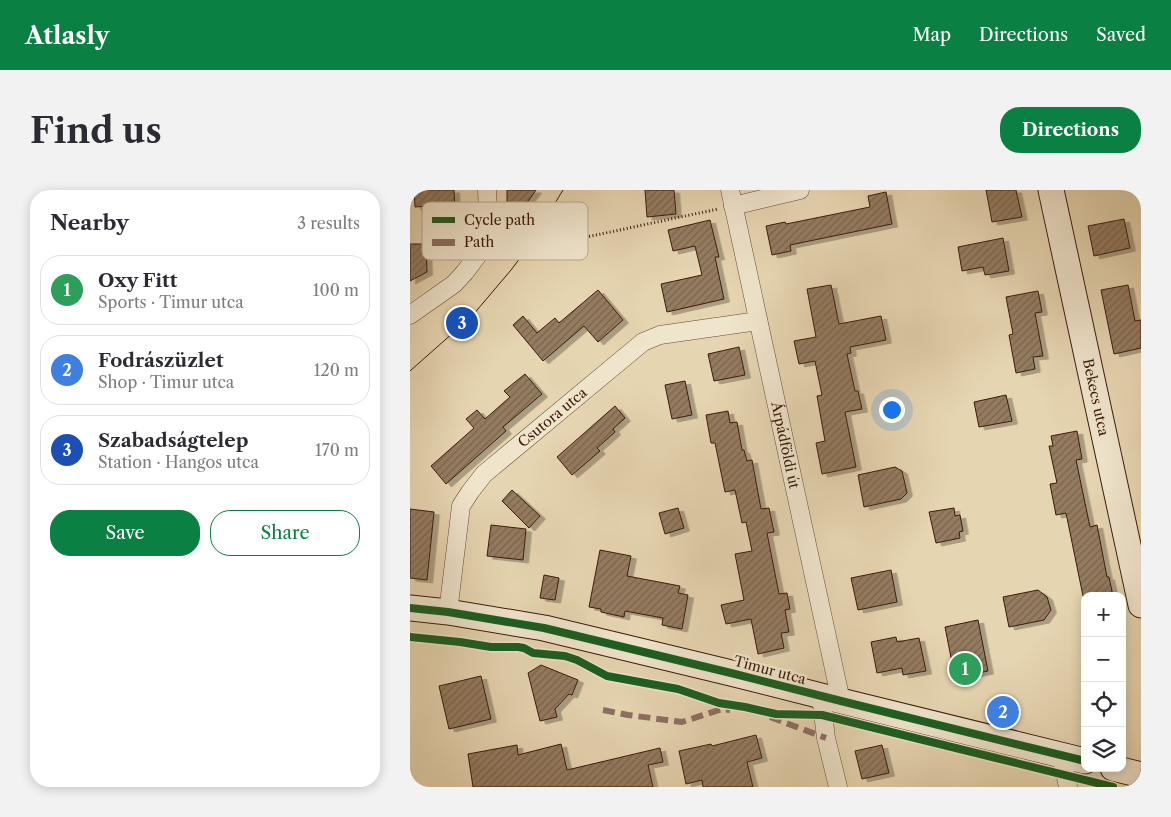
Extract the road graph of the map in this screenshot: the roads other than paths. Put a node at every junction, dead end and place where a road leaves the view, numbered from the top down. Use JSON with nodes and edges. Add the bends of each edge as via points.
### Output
{"nodes":[{"id":1,"x":800,"y":190,"type":"edge"},
{"id":2,"x":1051,"y":190,"type":"edge"},
{"id":3,"x":732,"y":198,"type":"edge"},
{"id":4,"x":474,"y":260,"type":"edge"},
{"id":5,"x":410,"y":315,"type":"edge"},
{"id":6,"x":758,"y":321,"type":"junction"},
{"id":7,"x":1141,"y":605,"type":"edge"},
{"id":8,"x":410,"y":608,"type":"edge"},
{"id":9,"x":448,"y":612,"type":"junction"},
{"id":10,"x":831,"y":699,"type":"junction"},
{"id":11,"x":1061,"y":756,"type":"junction"},
{"id":12,"x":1081,"y":760,"type":"edge"},
{"id":13,"x":1126,"y":771,"type":"edge"},
{"id":14,"x":1141,"y":775,"type":"edge"},
{"id":15,"x":838,"y":787,"type":"edge"},
{"id":16,"x":1068,"y":787,"type":"edge"}],
"edges":[{"from":1,"to":3,"type":"street"},
{"from":2,"to":7,"type":"street","name":"Bekecs utca"},
{"from":3,"to":6,"type":"street","name":"Árpádföldi út"},
{"from":4,"to":5,"type":"street","via":[[454,284]]},
{"from":6,"to":9,"type":"street","name":"Csutora utca","via":[[660,335],[643,342],[484,474],[461,506]]},
{"from":6,"to":10,"type":"street","name":"Árpádföldi út"},
{"from":8,"to":9,"type":"street","name":"Timur utca"},
{"from":9,"to":10,"type":"street","name":"Timur utca","via":[[544,628]]},
{"from":10,"to":11,"type":"street","name":"Timur utca"},
{"from":10,"to":15,"type":"street","name":"Árpádföldi út","via":[[826,738]]},
{"from":11,"to":12,"type":"street","name":"Timur utca"},
{"from":11,"to":16,"type":"street"},
{"from":13,"to":14,"type":"street"}]}
